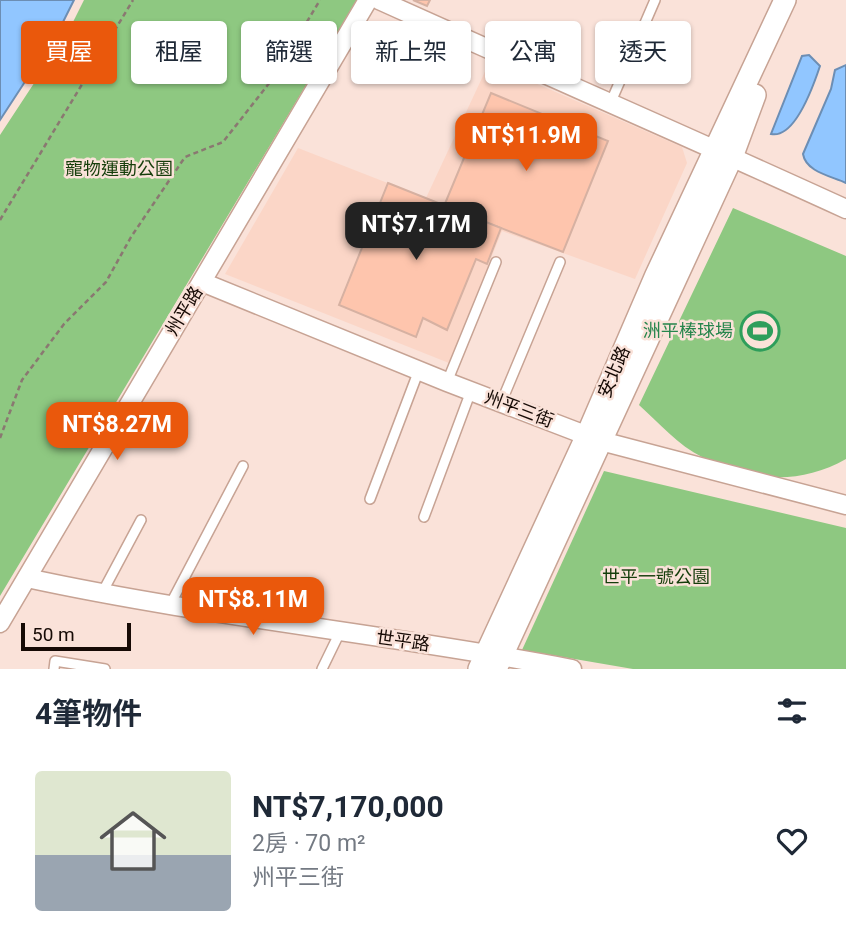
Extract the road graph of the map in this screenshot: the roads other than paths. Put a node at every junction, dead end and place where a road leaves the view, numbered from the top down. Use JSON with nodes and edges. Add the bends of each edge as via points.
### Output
{"nodes":[{"id":1,"x":368,"y":0,"type":"edge"},
{"id":2,"x":379,"y":0,"type":"edge"},
{"id":3,"x":655,"y":0,"type":"edge"},
{"id":4,"x":785,"y":0,"type":"edge"},
{"id":5,"x":796,"y":0,"type":"edge"},
{"id":6,"x":610,"y":104,"type":"junction"},
{"id":7,"x":724,"y":153,"type":"junction"},
{"id":8,"x":846,"y":209,"type":"edge"},
{"id":9,"x":496,"y":262,"type":"dead end"},
{"id":10,"x":560,"y":262,"type":"dead end"},
{"id":11,"x":201,"y":282,"type":"junction"},
{"id":12,"x":419,"y":370,"type":"junction"},
{"id":13,"x":447,"y":382,"type":"junction"},
{"id":14,"x":471,"y":391,"type":"junction"},
{"id":15,"x":501,"y":403,"type":"junction"},
{"id":16,"x":594,"y":438,"type":"junction"},
{"id":17,"x":243,"y":466,"type":"dead end"},
{"id":18,"x":370,"y":499,"type":"dead end"},
{"id":19,"x":846,"y":505,"type":"edge"},
{"id":20,"x":424,"y":517,"type":"dead end"},
{"id":21,"x":141,"y":520,"type":"dead end"},
{"id":22,"x":27,"y":578,"type":"junction"},
{"id":23,"x":101,"y":594,"type":"junction"},
{"id":24,"x":170,"y":605,"type":"junction"},
{"id":25,"x":0,"y":623,"type":"edge"},
{"id":26,"x":340,"y":632,"type":"junction"},
{"id":27,"x":491,"y":662,"type":"edge"},
{"id":28,"x":54,"y":669,"type":"edge"},
{"id":29,"x":106,"y":669,"type":"edge"},
{"id":30,"x":323,"y":669,"type":"edge"},
{"id":31,"x":572,"y":669,"type":"edge"}],
"edges":[{"from":1,"to":11,"type":"street","name":"州平路"},
{"from":2,"to":6,"type":"street"},
{"from":3,"to":6,"type":"lane"},
{"from":4,"to":7,"type":"street","name":"安北路"},
{"from":5,"to":7,"type":"street","name":"安北路"},
{"from":6,"to":7,"type":"street"},
{"from":7,"to":8,"type":"street"},
{"from":7,"to":16,"type":"street","name":"安北路","via":[[656,275]]},
{"from":9,"to":13,"type":"lane"},
{"from":10,"to":15,"type":"lane"},
{"from":11,"to":12,"type":"street","name":"州平三街"},
{"from":11,"to":22,"type":"street","name":"州平路"},
{"from":12,"to":13,"type":"street","name":"州平三街"},
{"from":12,"to":18,"type":"lane"},
{"from":13,"to":14,"type":"street","name":"州平三街"},
{"from":14,"to":15,"type":"street","name":"州平三街"},
{"from":14,"to":20,"type":"lane"},
{"from":15,"to":16,"type":"street","name":"州平三街"},
{"from":16,"to":19,"type":"street","name":"州平三街"},
{"from":16,"to":27,"type":"street","name":"安北路"},
{"from":17,"to":24,"type":"lane"},
{"from":21,"to":23,"type":"lane"},
{"from":22,"to":23,"type":"street","name":"世平路"},
{"from":22,"to":25,"type":"street","name":"州平路"},
{"from":23,"to":24,"type":"street","name":"世平路"},
{"from":24,"to":26,"type":"street","name":"世平路"},
{"from":26,"to":27,"type":"street","name":"世平路"},
{"from":26,"to":30,"type":"lane"},
{"from":27,"to":31,"type":"street","name":"世平路"},
{"from":28,"to":29,"type":"lane","via":[[55,661]]}]}
